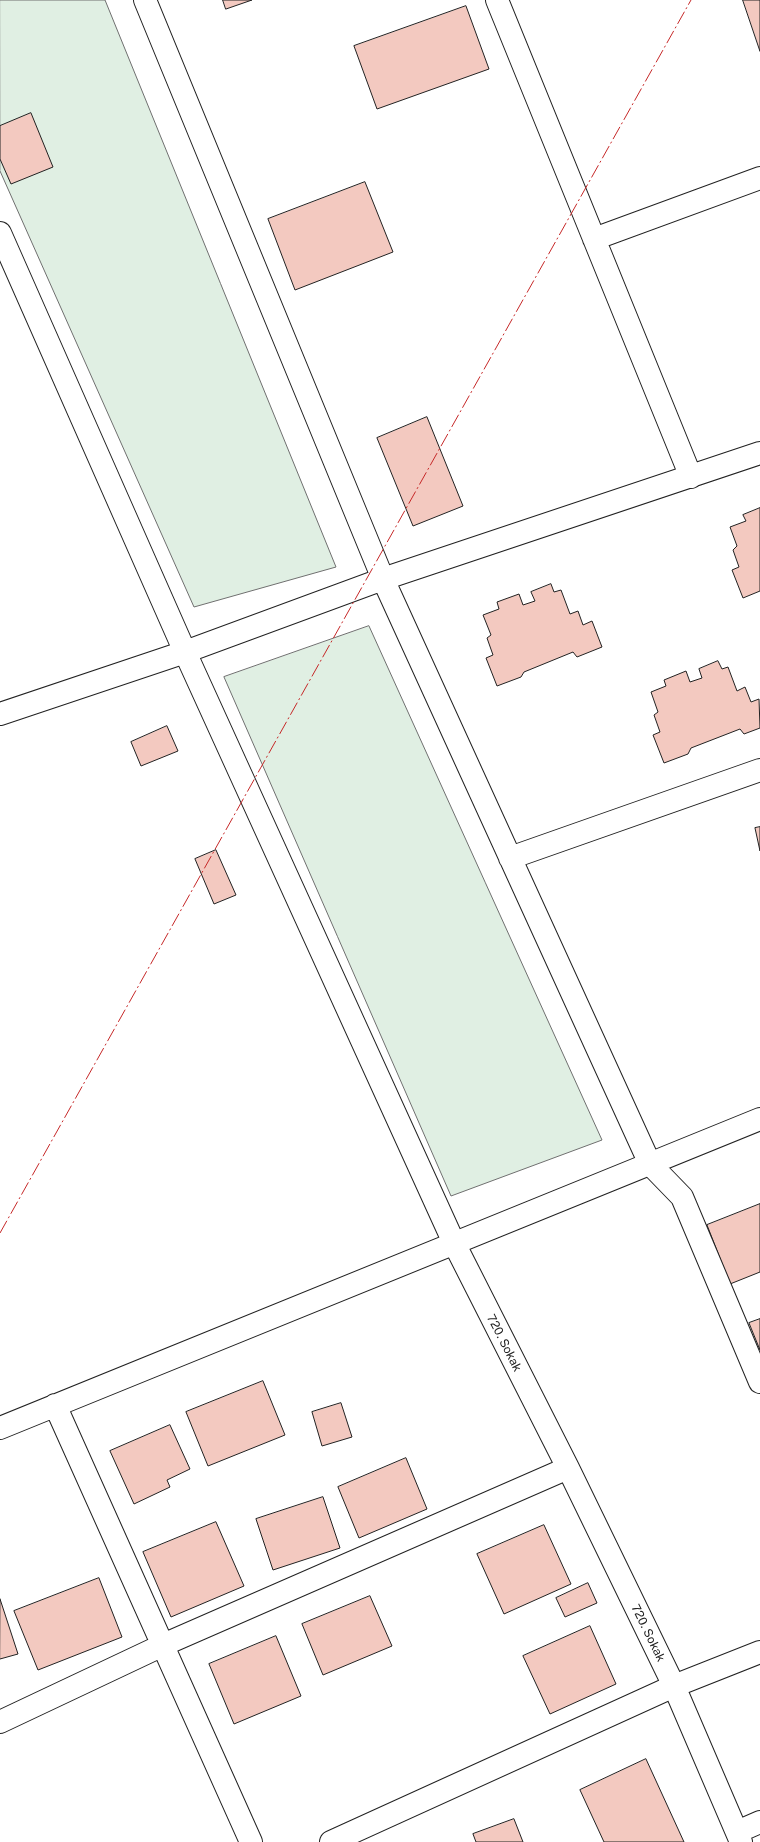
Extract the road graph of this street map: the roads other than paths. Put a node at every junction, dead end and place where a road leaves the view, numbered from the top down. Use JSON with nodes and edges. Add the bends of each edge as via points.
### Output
{"nodes":[{"id":1,"x":145,"y":0,"type":"edge"},
{"id":2,"x":497,"y":0,"type":"edge"},
{"id":3,"x":760,"y":178,"type":"edge"},
{"id":4,"x":0,"y":233,"type":"edge"},
{"id":5,"x":594,"y":239,"type":"junction"},
{"id":6,"x":760,"y":453,"type":"edge"},
{"id":7,"x":691,"y":477,"type":"junction"},
{"id":8,"x":383,"y":579,"type":"junction"},
{"id":9,"x":186,"y":652,"type":"junction"},
{"id":10,"x":0,"y":714,"type":"edge"},
{"id":11,"x":760,"y":770,"type":"edge"},
{"id":12,"x":510,"y":858,"type":"junction"},
{"id":13,"x":760,"y":1119,"type":"edge"},
{"id":14,"x":650,"y":1164,"type":"junction"},
{"id":15,"x":454,"y":1243,"type":"junction"},
{"id":16,"x":760,"y":1382,"type":"edge"},
{"id":17,"x":55,"y":1404,"type":"junction"},
{"id":18,"x":0,"y":1428,"type":"edge"},
{"id":19,"x":568,"y":1468,"type":"junction"},
{"id":20,"x":163,"y":1645,"type":"junction"},
{"id":21,"x":760,"y":1652,"type":"edge"},
{"id":22,"x":674,"y":1686,"type":"junction"},
{"id":23,"x":0,"y":1722,"type":"edge"},
{"id":24,"x":760,"y":1822,"type":"edge"},
{"id":25,"x":739,"y":1837,"type":"edge"},
{"id":26,"x":251,"y":1842,"type":"edge"},
{"id":27,"x":331,"y":1842,"type":"edge"}],
"edges":[{"from":1,"to":8,"type":"street"},
{"from":2,"to":5,"type":"street"},
{"from":3,"to":5,"type":"street"},
{"from":4,"to":9,"type":"street","name":"720. Sokak"},
{"from":5,"to":7,"type":"street"},
{"from":6,"to":7,"type":"street"},
{"from":7,"to":8,"type":"street"},
{"from":8,"to":9,"type":"street"},
{"from":8,"to":12,"type":"street"},
{"from":9,"to":10,"type":"street"},
{"from":9,"to":15,"type":"street","name":"720. Sokak"},
{"from":11,"to":12,"type":"street"},
{"from":12,"to":14,"type":"street"},
{"from":13,"to":14,"type":"street"},
{"from":14,"to":15,"type":"street"},
{"from":14,"to":16,"type":"street","via":[[682,1197]]},
{"from":15,"to":17,"type":"street"},
{"from":15,"to":19,"type":"street","name":"720. Sokak"},
{"from":17,"to":18,"type":"street"},
{"from":17,"to":20,"type":"street"},
{"from":19,"to":20,"type":"street"},
{"from":19,"to":22,"type":"street","name":"720. Sokak"},
{"from":20,"to":23,"type":"street"},
{"from":20,"to":26,"type":"street"},
{"from":21,"to":22,"type":"street"},
{"from":22,"to":25,"type":"street","name":"720. Sokak"},
{"from":22,"to":27,"type":"street"},
{"from":24,"to":25,"type":"street"}]}
